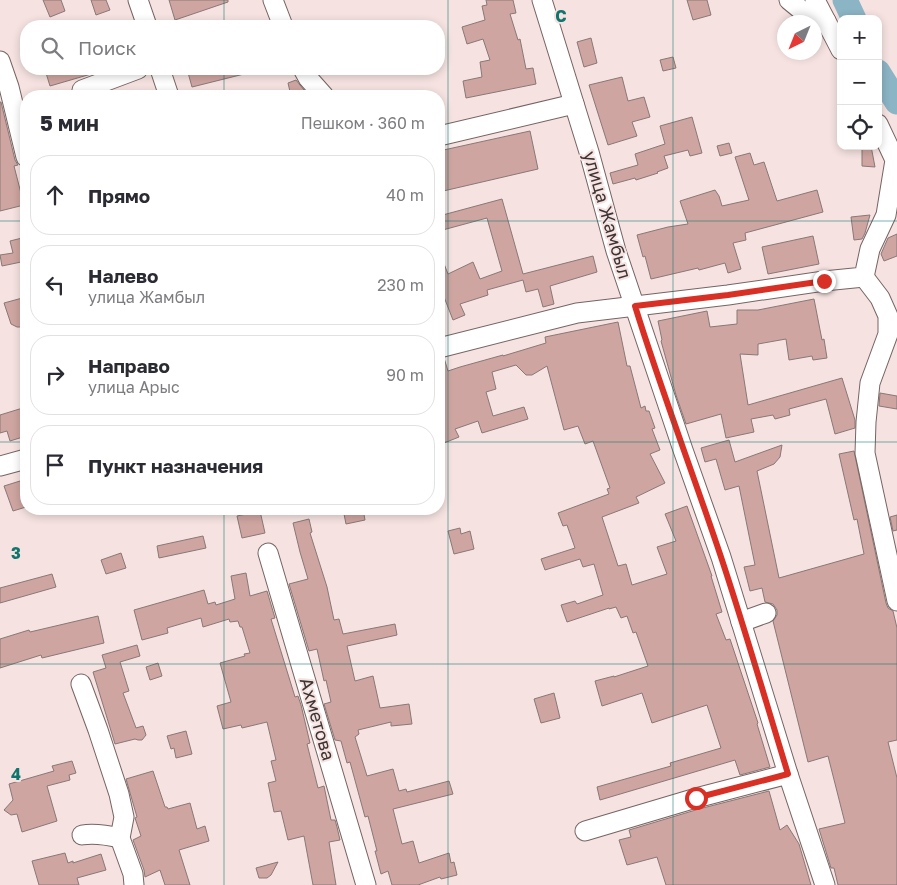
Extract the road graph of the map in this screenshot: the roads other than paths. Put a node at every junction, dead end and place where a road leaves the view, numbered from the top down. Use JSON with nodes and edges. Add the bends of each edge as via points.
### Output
{"nodes":[{"id":1,"x":138,"y":0,"type":"edge"},
{"id":2,"x":273,"y":0,"type":"edge"},
{"id":3,"x":542,"y":0,"type":"edge"},
{"id":4,"x":789,"y":0,"type":"edge"},
{"id":5,"x":815,"y":0,"type":"edge"},
{"id":6,"x":145,"y":20,"type":"edge"},
{"id":7,"x":281,"y":20,"type":"edge"},
{"id":8,"x":826,"y":21,"type":"junction"},
{"id":9,"x":837,"y":42,"type":"edge"},
{"id":10,"x":0,"y":61,"type":"edge"},
{"id":11,"x":122,"y":75,"type":"edge"},
{"id":12,"x":162,"y":75,"type":"edge"},
{"id":13,"x":306,"y":75,"type":"edge"},
{"id":14,"x":82,"y":90,"type":"dead end"},
{"id":15,"x":167,"y":90,"type":"edge"},
{"id":16,"x":319,"y":90,"type":"edge"},
{"id":17,"x":574,"y":104,"type":"junction"},
{"id":18,"x":20,"y":132,"type":"edge"},
{"id":19,"x":882,"y":132,"type":"edge"},
{"id":20,"x":445,"y":135,"type":"edge"},
{"id":21,"x":864,"y":277,"type":"junction"},
{"id":22,"x":635,"y":306,"type":"junction"},
{"id":23,"x":445,"y":346,"type":"edge"},
{"id":24,"x":20,"y":461,"type":"edge"},
{"id":25,"x":0,"y":466,"type":"edge"},
{"id":26,"x":268,"y":553,"type":"dead end"},
{"id":27,"x":897,"y":601,"type":"edge"},
{"id":28,"x":766,"y":613,"type":"dead end"},
{"id":29,"x":742,"y":622,"type":"junction"},
{"id":30,"x":81,"y":684,"type":"dead end"},
{"id":31,"x":788,"y":774,"type":"junction"},
{"id":32,"x":585,"y":831,"type":"dead end"},
{"id":33,"x":82,"y":835,"type":"dead end"},
{"id":34,"x":120,"y":838,"type":"junction"},
{"id":35,"x":134,"y":885,"type":"edge"},
{"id":36,"x":366,"y":885,"type":"edge"},
{"id":37,"x":825,"y":885,"type":"edge"}],
"edges":[{"from":1,"to":6,"type":"street"},
{"from":2,"to":7,"type":"street"},
{"from":3,"to":17,"type":"street","name":"улица Жамбыл"},
{"from":4,"to":8,"type":"street","via":[[811,18]]},
{"from":5,"to":8,"type":"street"},
{"from":8,"to":9,"type":"street"},
{"from":10,"to":18,"type":"street"},
{"from":11,"to":14,"type":"street"},
{"from":12,"to":15,"type":"street"},
{"from":13,"to":16,"type":"street"},
{"from":17,"to":20,"type":"street"},
{"from":17,"to":22,"type":"street","name":"улица Жамбыл"},
{"from":19,"to":21,"type":"street","via":[[895,160],[886,215],[870,249]]},
{"from":21,"to":22,"type":"street"},
{"from":21,"to":27,"type":"street","via":[[880,298],[888,316],[888,334],[870,383],[865,453]]},
{"from":22,"to":23,"type":"street","via":[[577,312]]},
{"from":22,"to":29,"type":"street","name":"улица Жамбыл"},
{"from":24,"to":25,"type":"street"},
{"from":26,"to":36,"type":"street","name":"Ахметова"},
{"from":28,"to":29,"type":"street"},
{"from":29,"to":31,"type":"street","name":"улица Жамбыл"},
{"from":30,"to":34,"type":"street","via":[[119,794],[124,817]]},
{"from":31,"to":32,"type":"street"},
{"from":31,"to":37,"type":"street","name":"улица Жамбыл"},
{"from":33,"to":34,"type":"street"},
{"from":34,"to":35,"type":"street"}]}
